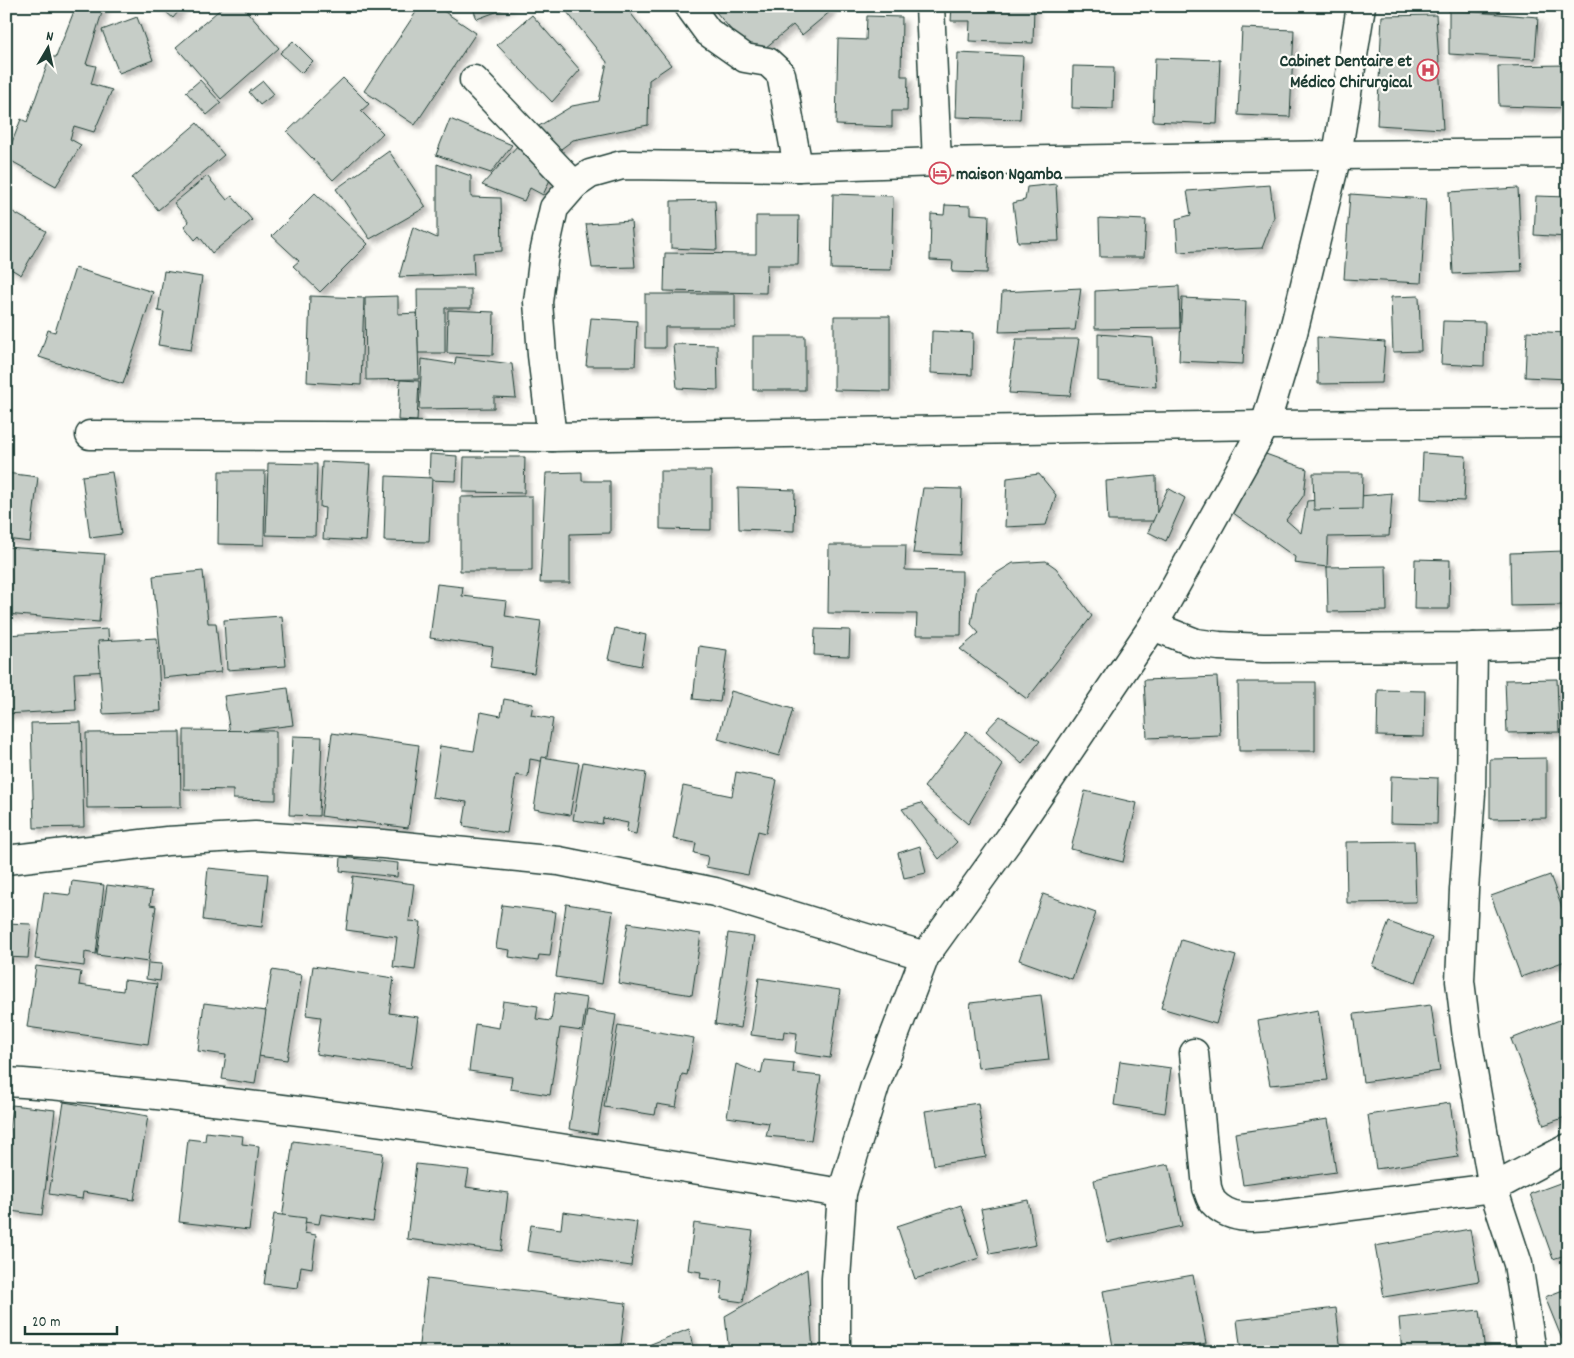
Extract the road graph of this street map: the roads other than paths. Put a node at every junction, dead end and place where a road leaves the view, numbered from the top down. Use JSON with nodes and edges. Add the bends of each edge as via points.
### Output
{"nodes":[{"id":1,"x":689,"y":6,"type":"edge"},
{"id":2,"x":930,"y":6,"type":"edge"},
{"id":3,"x":1361,"y":6,"type":"edge"},
{"id":4,"x":474,"y":80,"type":"dead end"},
{"id":5,"x":1568,"y":153,"type":"edge"},
{"id":6,"x":1337,"y":155,"type":"junction"},
{"id":7,"x":938,"y":162,"type":"junction"},
{"id":8,"x":798,"y":167,"type":"junction"},
{"id":9,"x":574,"y":185,"type":"junction"},
{"id":10,"x":1568,"y":423,"type":"edge"},
{"id":11,"x":1265,"y":425,"type":"junction"},
{"id":12,"x":90,"y":436,"type":"dead end"},
{"id":13,"x":552,"y":437,"type":"junction"},
{"id":14,"x":1153,"y":626,"type":"junction"},
{"id":15,"x":1568,"y":644,"type":"edge"},
{"id":16,"x":1473,"y":647,"type":"junction"},
{"id":17,"x":6,"y":860,"type":"edge"},
{"id":18,"x":925,"y":956,"type":"junction"},
{"id":19,"x":1194,"y":1053,"type":"dead end"},
{"id":20,"x":6,"y":1082,"type":"edge"},
{"id":21,"x":1568,"y":1148,"type":"edge"},
{"id":22,"x":1493,"y":1188,"type":"junction"},
{"id":23,"x":842,"y":1193,"type":"junction"},
{"id":24,"x":836,"y":1352,"type":"edge"},
{"id":25,"x":1532,"y":1352,"type":"edge"}],
"edges":[{"from":1,"to":8,"type":"street","via":[[708,32],[745,58],[768,62],[781,74]]},
{"from":2,"to":7,"type":"street"},
{"from":3,"to":6,"type":"street"},
{"from":4,"to":9,"type":"street"},
{"from":5,"to":6,"type":"street"},
{"from":6,"to":7,"type":"street"},
{"from":6,"to":11,"type":"street","via":[[1293,333]]},
{"from":7,"to":8,"type":"street"},
{"from":8,"to":9,"type":"street","via":[[622,165],[590,174]]},
{"from":9,"to":13,"type":"street","via":[[554,208],[538,302]]},
{"from":10,"to":11,"type":"street"},
{"from":11,"to":13,"type":"street"},
{"from":11,"to":14,"type":"street"},
{"from":12,"to":13,"type":"street"},
{"from":14,"to":16,"type":"street","via":[[1196,644],[1219,646]]},
{"from":14,"to":18,"type":"street","via":[[1010,838]]},
{"from":15,"to":16,"type":"street"},
{"from":16,"to":22,"type":"street","via":[[1471,793],[1460,982]]},
{"from":17,"to":18,"type":"street","via":[[167,841],[255,836],[383,844],[559,861],[715,892]]},
{"from":18,"to":23,"type":"street","via":[[876,1086]]},
{"from":19,"to":22,"type":"street","via":[[1207,1188],[1212,1201],[1228,1213],[1246,1218],[1280,1215]]},
{"from":20,"to":23,"type":"street","via":[[248,1105],[435,1129]]},
{"from":21,"to":22,"type":"street"},
{"from":22,"to":25,"type":"street","via":[[1518,1264]]},
{"from":23,"to":24,"type":"street","via":[[836,1279]]}]}
